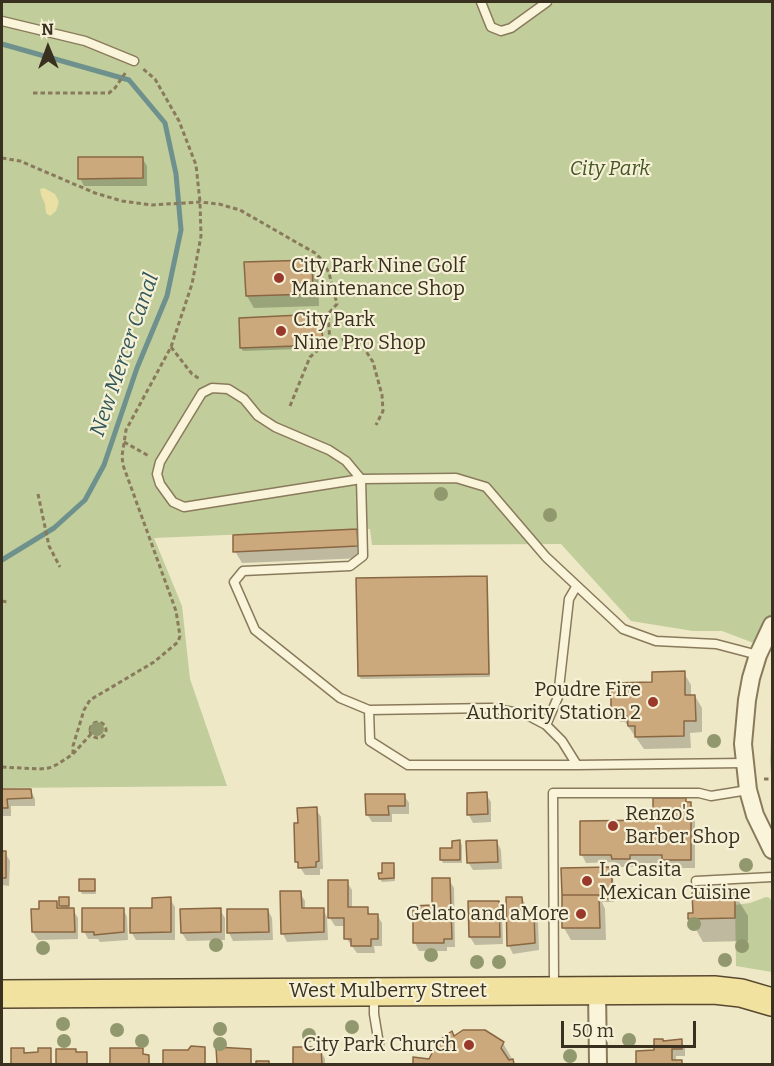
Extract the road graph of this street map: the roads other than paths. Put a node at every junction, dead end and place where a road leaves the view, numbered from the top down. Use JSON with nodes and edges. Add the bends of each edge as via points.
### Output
{"nodes":[{"id":1,"x":481,"y":2,"type":"edge"},
{"id":2,"x":548,"y":2,"type":"edge"},
{"id":3,"x":2,"y":21,"type":"edge"},
{"id":4,"x":134,"y":61,"type":"road end"},
{"id":5,"x":361,"y":479,"type":"junction"},
{"id":6,"x":576,"y":587,"type":"junction"},
{"id":7,"x":772,"y":625,"type":"edge"},
{"id":8,"x":758,"y":655,"type":"junction"},
{"id":9,"x":369,"y":710,"type":"junction"},
{"id":10,"x":546,"y":725,"type":"junction"},
{"id":11,"x":744,"y":763,"type":"junction"},
{"id":12,"x":577,"y":765,"type":"junction"},
{"id":13,"x":748,"y":790,"type":"junction"},
{"id":14,"x":772,"y":850,"type":"edge"},
{"id":15,"x":772,"y":877,"type":"edge"},
{"id":16,"x":696,"y":881,"type":"dead end"},
{"id":17,"x":597,"y":990,"type":"junction"},
{"id":18,"x":374,"y":991,"type":"junction"},
{"id":19,"x":554,"y":991,"type":"junction"},
{"id":20,"x":2,"y":994,"type":"edge"},
{"id":21,"x":772,"y":1002,"type":"edge"},
{"id":22,"x":379,"y":1044,"type":"dead end"},
{"id":23,"x":598,"y":1065,"type":"edge"}],
"edges":[{"from":1,"to":2,"type":"lane","via":[[491,27],[501,31]]},
{"from":3,"to":4,"type":"lane","via":[[85,41]]},
{"from":5,"to":5,"type":"lane","via":[[184,507],[173,502],[158,474],[160,462],[202,393],[212,388],[228,389],[274,427],[329,450],[346,461]]},
{"from":5,"to":6,"type":"lane","via":[[456,478],[486,487]]},
{"from":5,"to":9,"type":"lane","via":[[363,556],[350,566],[243,571],[234,582],[255,630],[340,698]]},
{"from":6,"to":8,"type":"lane","via":[[623,629],[656,641],[716,644]]},
{"from":6,"to":10,"type":"lane","via":[[568,599],[558,697]]},
{"from":7,"to":8,"type":"street"},
{"from":8,"to":11,"type":"street","via":[[747,700]]},
{"from":9,"to":10,"type":"lane","via":[[491,708],[525,714]]},
{"from":9,"to":12,"type":"lane","via":[[370,741],[408,765]]},
{"from":10,"to":12,"type":"lane"},
{"from":11,"to":12,"type":"lane"},
{"from":11,"to":13,"type":"street"},
{"from":13,"to":14,"type":"street"},
{"from":13,"to":19,"type":"lane","via":[[711,796],[554,793]]},
{"from":15,"to":16,"type":"lane"},
{"from":17,"to":19,"type":"main road","name":"West Mulberry Street"},
{"from":17,"to":21,"type":"main road","name":"West Mulberry Street","via":[[714,990]]},
{"from":17,"to":23,"type":"street"},
{"from":18,"to":19,"type":"main road","name":"West Mulberry Street"},
{"from":18,"to":20,"type":"main road","name":"West Mulberry Street"},
{"from":18,"to":22,"type":"lane"}]}
